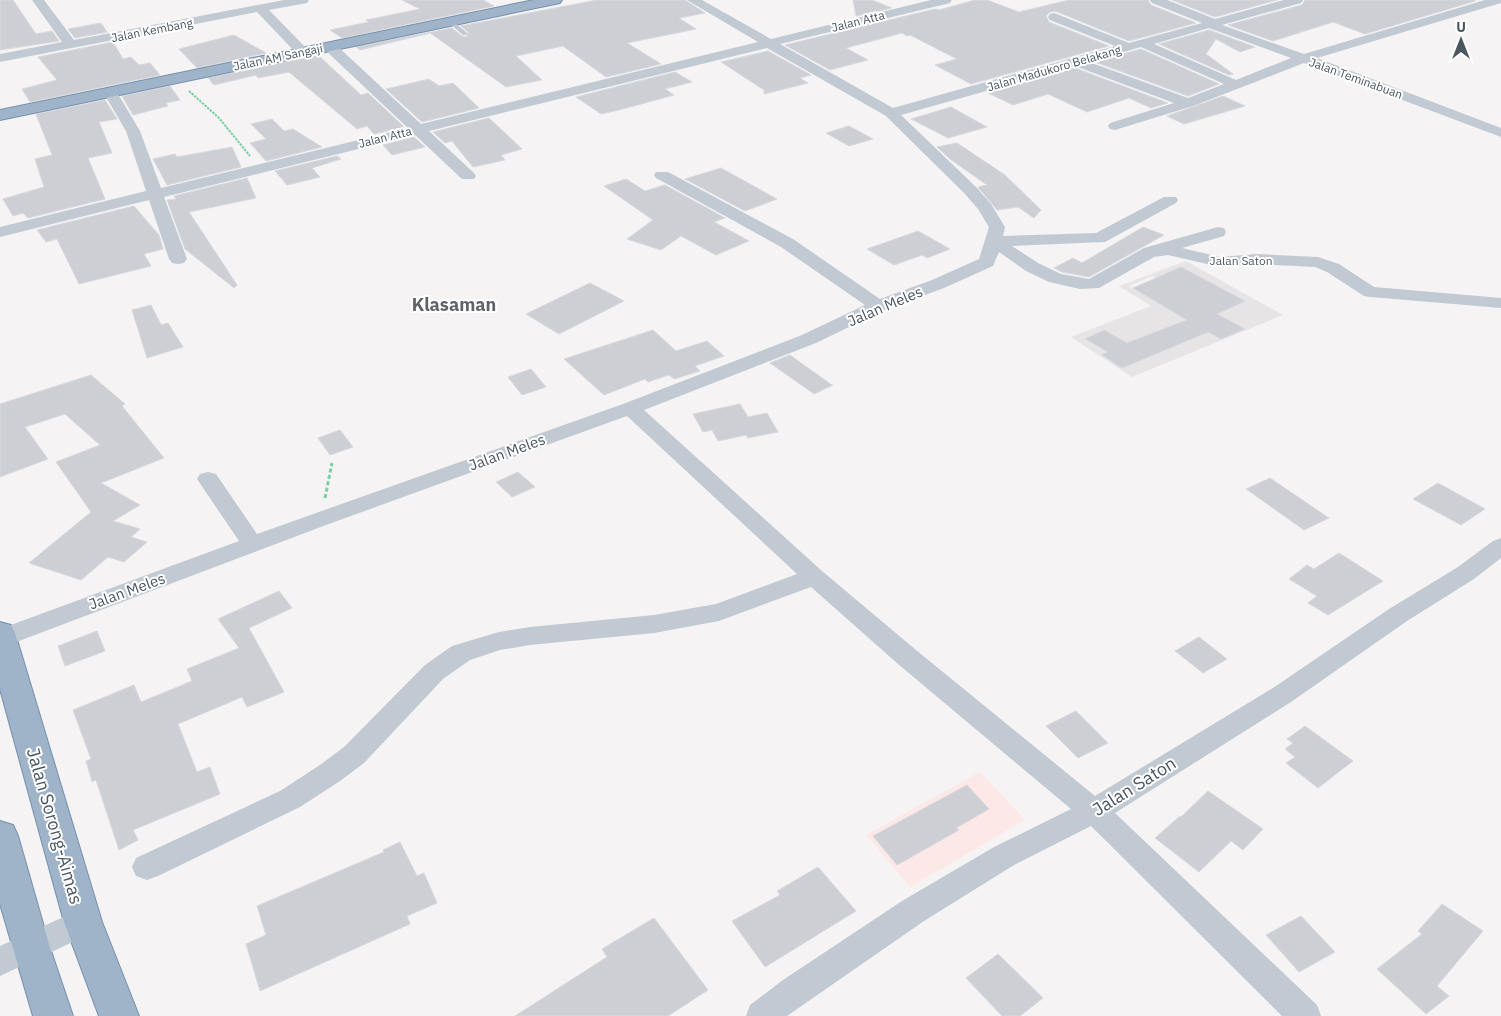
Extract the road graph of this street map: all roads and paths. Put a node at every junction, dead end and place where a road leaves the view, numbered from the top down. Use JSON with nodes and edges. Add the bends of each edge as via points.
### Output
{"nodes":[{"id":1,"x":38,"y":0,"type":"edge"},
{"id":2,"x":303,"y":0,"type":"edge"},
{"id":3,"x":555,"y":0,"type":"edge"},
{"id":4,"x":693,"y":0,"type":"edge"},
{"id":5,"x":946,"y":0,"type":"edge"},
{"id":6,"x":1156,"y":0,"type":"edge"},
{"id":7,"x":1297,"y":0,"type":"edge"},
{"id":8,"x":1498,"y":0,"type":"edge"},
{"id":9,"x":261,"y":9,"type":"junction"},
{"id":10,"x":1054,"y":17,"type":"dead end"},
{"id":11,"x":450,"y":21,"type":"junction"},
{"id":12,"x":1213,"y":24,"type":"junction"},
{"id":13,"x":466,"y":34,"type":"dead end"},
{"id":14,"x":771,"y":43,"type":"junction"},
{"id":15,"x":1142,"y":43,"type":"junction"},
{"id":16,"x":71,"y":45,"type":"junction"},
{"id":17,"x":330,"y":46,"type":"junction"},
{"id":18,"x":1128,"y":47,"type":"junction"},
{"id":19,"x":302,"y":52,"type":"junction"},
{"id":20,"x":0,"y":58,"type":"edge"},
{"id":21,"x":1304,"y":58,"type":"junction"},
{"id":22,"x":1076,"y":62,"type":"junction"},
{"id":23,"x":175,"y":79,"type":"junction"},
{"id":24,"x":1237,"y":85,"type":"junction"},
{"id":25,"x":110,"y":92,"type":"junction"},
{"id":26,"x":1188,"y":103,"type":"junction"},
{"id":27,"x":891,"y":112,"type":"junction"},
{"id":28,"x":0,"y":115,"type":"edge"},
{"id":29,"x":1115,"y":126,"type":"dead end"},
{"id":30,"x":418,"y":129,"type":"junction"},
{"id":31,"x":1501,"y":133,"type":"edge"},
{"id":32,"x":259,"y":168,"type":"junction"},
{"id":33,"x":662,"y":175,"type":"dead end"},
{"id":34,"x":468,"y":176,"type":"dead end"},
{"id":35,"x":154,"y":194,"type":"junction"},
{"id":36,"x":1170,"y":200,"type":"dead end"},
{"id":37,"x":0,"y":232,"type":"edge"},
{"id":38,"x":1218,"y":232,"type":"dead end"},
{"id":39,"x":994,"y":241,"type":"junction"},
{"id":40,"x":1158,"y":250,"type":"junction"},
{"id":41,"x":178,"y":259,"type":"dead end"},
{"id":42,"x":1501,"y":303,"type":"edge"},
{"id":43,"x":878,"y":306,"type":"junction"},
{"id":44,"x":630,"y":408,"type":"junction"},
{"id":45,"x":332,"y":463,"type":"dead end"},
{"id":46,"x":208,"y":478,"type":"dead end"},
{"id":47,"x":318,"y":520,"type":"junction"},
{"id":48,"x":253,"y":544,"type":"junction"},
{"id":49,"x":1501,"y":546,"type":"edge"},
{"id":50,"x":814,"y":577,"type":"junction"},
{"id":51,"x":1,"y":635,"type":"edge"},
{"id":52,"x":1094,"y":812,"type":"junction"},
{"id":53,"x":0,"y":836,"type":"edge"},
{"id":54,"x":147,"y":867,"type":"dead end"},
{"id":55,"x":83,"y":922,"type":"junction"},
{"id":56,"x":15,"y":955,"type":"edge"},
{"id":57,"x":52,"y":1016,"type":"edge"},
{"id":58,"x":119,"y":1016,"type":"edge"},
{"id":59,"x":762,"y":1016,"type":"edge"},
{"id":60,"x":1305,"y":1016,"type":"edge"}],
"edges":[{"from":1,"to":16,"type":"street"},
{"from":2,"to":9,"type":"street","name":"Jalan Kembang"},
{"from":3,"to":11,"type":"highway","name":"Jalan AM Sangaji"},
{"from":4,"to":14,"type":"street"},
{"from":5,"to":14,"type":"street","name":"Jalan Atta"},
{"from":6,"to":12,"type":"street","name":"Jalan Teminabuan"},
{"from":7,"to":12,"type":"street","name":"Jalan Madukoro Belakang"},
{"from":8,"to":21,"type":"street"},
{"from":9,"to":16,"type":"street","name":"Jalan Kembang"},
{"from":9,"to":19,"type":"street"},
{"from":10,"to":18,"type":"street"},
{"from":11,"to":13,"type":"lane"},
{"from":11,"to":17,"type":"highway","name":"Jalan AM Sangaji"},
{"from":12,"to":15,"type":"street","name":"Jalan Madukoro Belakang"},
{"from":12,"to":21,"type":"street","name":"Jalan Teminabuan"},
{"from":14,"to":27,"type":"street"},
{"from":14,"to":30,"type":"street","name":"Jalan Atta"},
{"from":15,"to":18,"type":"street","name":"Jalan Madukoro Belakang"},
{"from":15,"to":24,"type":"street"},
{"from":16,"to":20,"type":"street","name":"Jalan Kembang"},
{"from":17,"to":19,"type":"highway","name":"Jalan AM Sangaji"},
{"from":17,"to":30,"type":"street"},
{"from":18,"to":22,"type":"street","name":"Jalan Madukoro Belakang"},
{"from":19,"to":23,"type":"highway","name":"Jalan AM Sangaji"},
{"from":21,"to":24,"type":"street"},
{"from":21,"to":31,"type":"street","name":"Jalan Teminabuan"},
{"from":22,"to":26,"type":"street"},
{"from":22,"to":27,"type":"street","name":"Jalan Madukoro Belakang"},
{"from":23,"to":25,"type":"highway","name":"Jalan AM Sangaji"},
{"from":23,"to":32,"type":"path","via":[[219,118]]},
{"from":24,"to":26,"type":"street"},
{"from":25,"to":28,"type":"highway","name":"Jalan AM Sangaji"},
{"from":25,"to":35,"type":"street","via":[[132,131]]},
{"from":26,"to":29,"type":"street"},
{"from":27,"to":39,"type":"street","via":[[985,207],[997,227]]},
{"from":30,"to":32,"type":"street","name":"Jalan Atta"},
{"from":30,"to":34,"type":"street"},
{"from":32,"to":35,"type":"street","name":"Jalan Atta"},
{"from":33,"to":43,"type":"street","via":[[787,243]]},
{"from":35,"to":37,"type":"street","name":"Jalan Atta"},
{"from":35,"to":41,"type":"street"},
{"from":36,"to":39,"type":"street","via":[[1099,238]]},
{"from":38,"to":40,"type":"street"},
{"from":39,"to":40,"type":"street","name":"Jalan Saton","via":[[1032,267],[1080,284],[1092,284],[1142,255]]},
{"from":39,"to":43,"type":"street","name":"Jalan Meles","via":[[987,262]]},
{"from":40,"to":42,"type":"street","name":"Jalan Saton","via":[[1220,262],[1257,259],[1318,262],[1370,292]]},
{"from":43,"to":44,"type":"street","name":"Jalan Meles","via":[[809,339]]},
{"from":44,"to":47,"type":"street","name":"Jalan Meles"},
{"from":44,"to":50,"type":"street"},
{"from":45,"to":47,"type":"path"},
{"from":46,"to":48,"type":"street"},
{"from":47,"to":48,"type":"street","name":"Jalan Meles"},
{"from":48,"to":51,"type":"street","name":"Jalan Meles"},
{"from":49,"to":52,"type":"street","name":"Jalan Saton","via":[[1466,573],[1398,615],[1282,695]]},
{"from":50,"to":52,"type":"street"},
{"from":50,"to":54,"type":"street","via":[[719,612],[654,624],[530,636],[461,653],[434,672],[354,755],[330,773],[290,798]]},
{"from":51,"to":55,"type":"highway","name":"Jalan Sorong-Aimas"},
{"from":52,"to":59,"type":"street","name":"Jalan Saton","via":[[1004,856],[913,911]]},
{"from":52,"to":60,"type":"street"},
{"from":53,"to":56,"type":"highway"},
{"from":55,"to":56,"type":"street"},
{"from":55,"to":58,"type":"highway","name":"Jalan Sorong-Aimas"},
{"from":56,"to":57,"type":"highway"}]}
